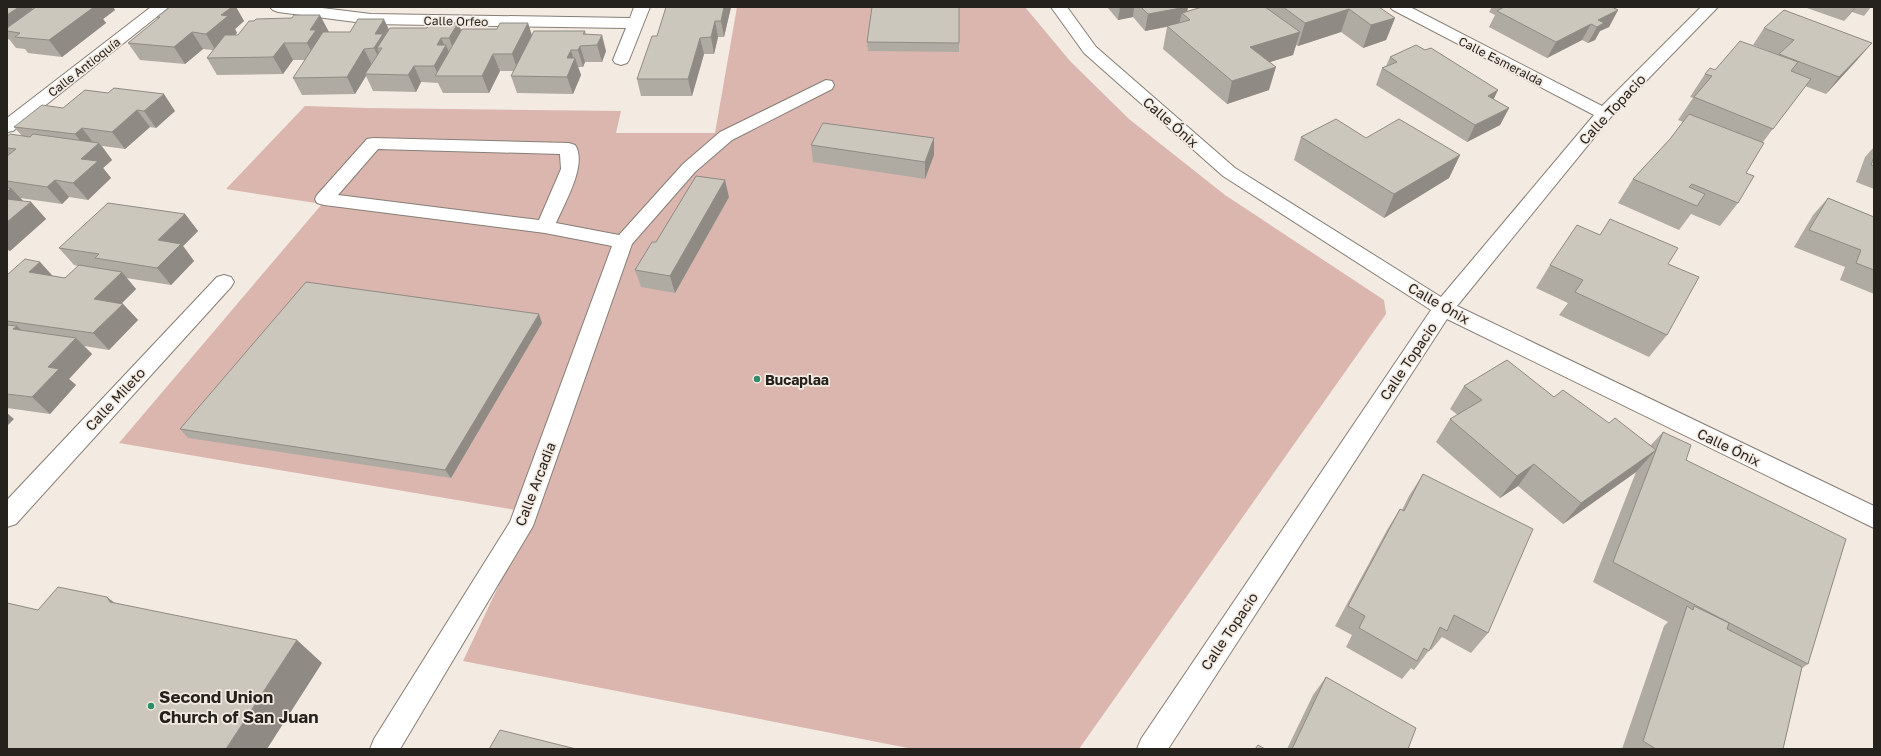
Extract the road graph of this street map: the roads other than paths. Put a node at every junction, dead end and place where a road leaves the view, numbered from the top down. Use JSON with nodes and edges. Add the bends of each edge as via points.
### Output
{"nodes":[{"id":1,"x":161,"y":7,"type":"edge"},
{"id":2,"x":278,"y":7,"type":"edge"},
{"id":3,"x":642,"y":7,"type":"edge"},
{"id":4,"x":1058,"y":7,"type":"edge"},
{"id":5,"x":1398,"y":7,"type":"edge"},
{"id":6,"x":1710,"y":7,"type":"edge"},
{"id":7,"x":636,"y":23,"type":"junction"},
{"id":8,"x":621,"y":60,"type":"dead end"},
{"id":9,"x":826,"y":85,"type":"dead end"},
{"id":10,"x":1604,"y":114,"type":"junction"},
{"id":11,"x":7,"y":127,"type":"edge"},
{"id":12,"x":545,"y":227,"type":"junction"},
{"id":13,"x":623,"y":242,"type":"junction"},
{"id":14,"x":224,"y":282,"type":"dead end"},
{"id":15,"x":1443,"y":308,"type":"junction"},
{"id":16,"x":7,"y":517,"type":"edge"},
{"id":17,"x":1874,"y":518,"type":"edge"},
{"id":18,"x":384,"y":749,"type":"edge"},
{"id":19,"x":1151,"y":749,"type":"edge"}],
"edges":[{"from":1,"to":11,"type":"street","name":"Calle Antioquía"},
{"from":2,"to":7,"type":"street","name":"Calle Orfeo","via":[[371,19]]},
{"from":3,"to":7,"type":"street"},
{"from":4,"to":15,"type":"street","name":"Calle Ónix","via":[[1090,50],[1229,172]]},
{"from":5,"to":10,"type":"street","name":"Calle Esmeralda"},
{"from":6,"to":10,"type":"street","name":"Calle Topacio"},
{"from":7,"to":8,"type":"street"},
{"from":9,"to":13,"type":"street","via":[[726,136],[689,168]]},
{"from":10,"to":15,"type":"street","name":"Calle Topacio"},
{"from":12,"to":12,"type":"street","via":[[570,169],[569,149],[372,144],[324,199]]},
{"from":12,"to":13,"type":"street"},
{"from":13,"to":18,"type":"street","name":"Calle Arcadia","via":[[520,526]]},
{"from":14,"to":16,"type":"street","name":"Calle Mileto"},
{"from":15,"to":17,"type":"street","name":"Calle Ónix"},
{"from":15,"to":19,"type":"street","name":"Calle Topacio"}]}
